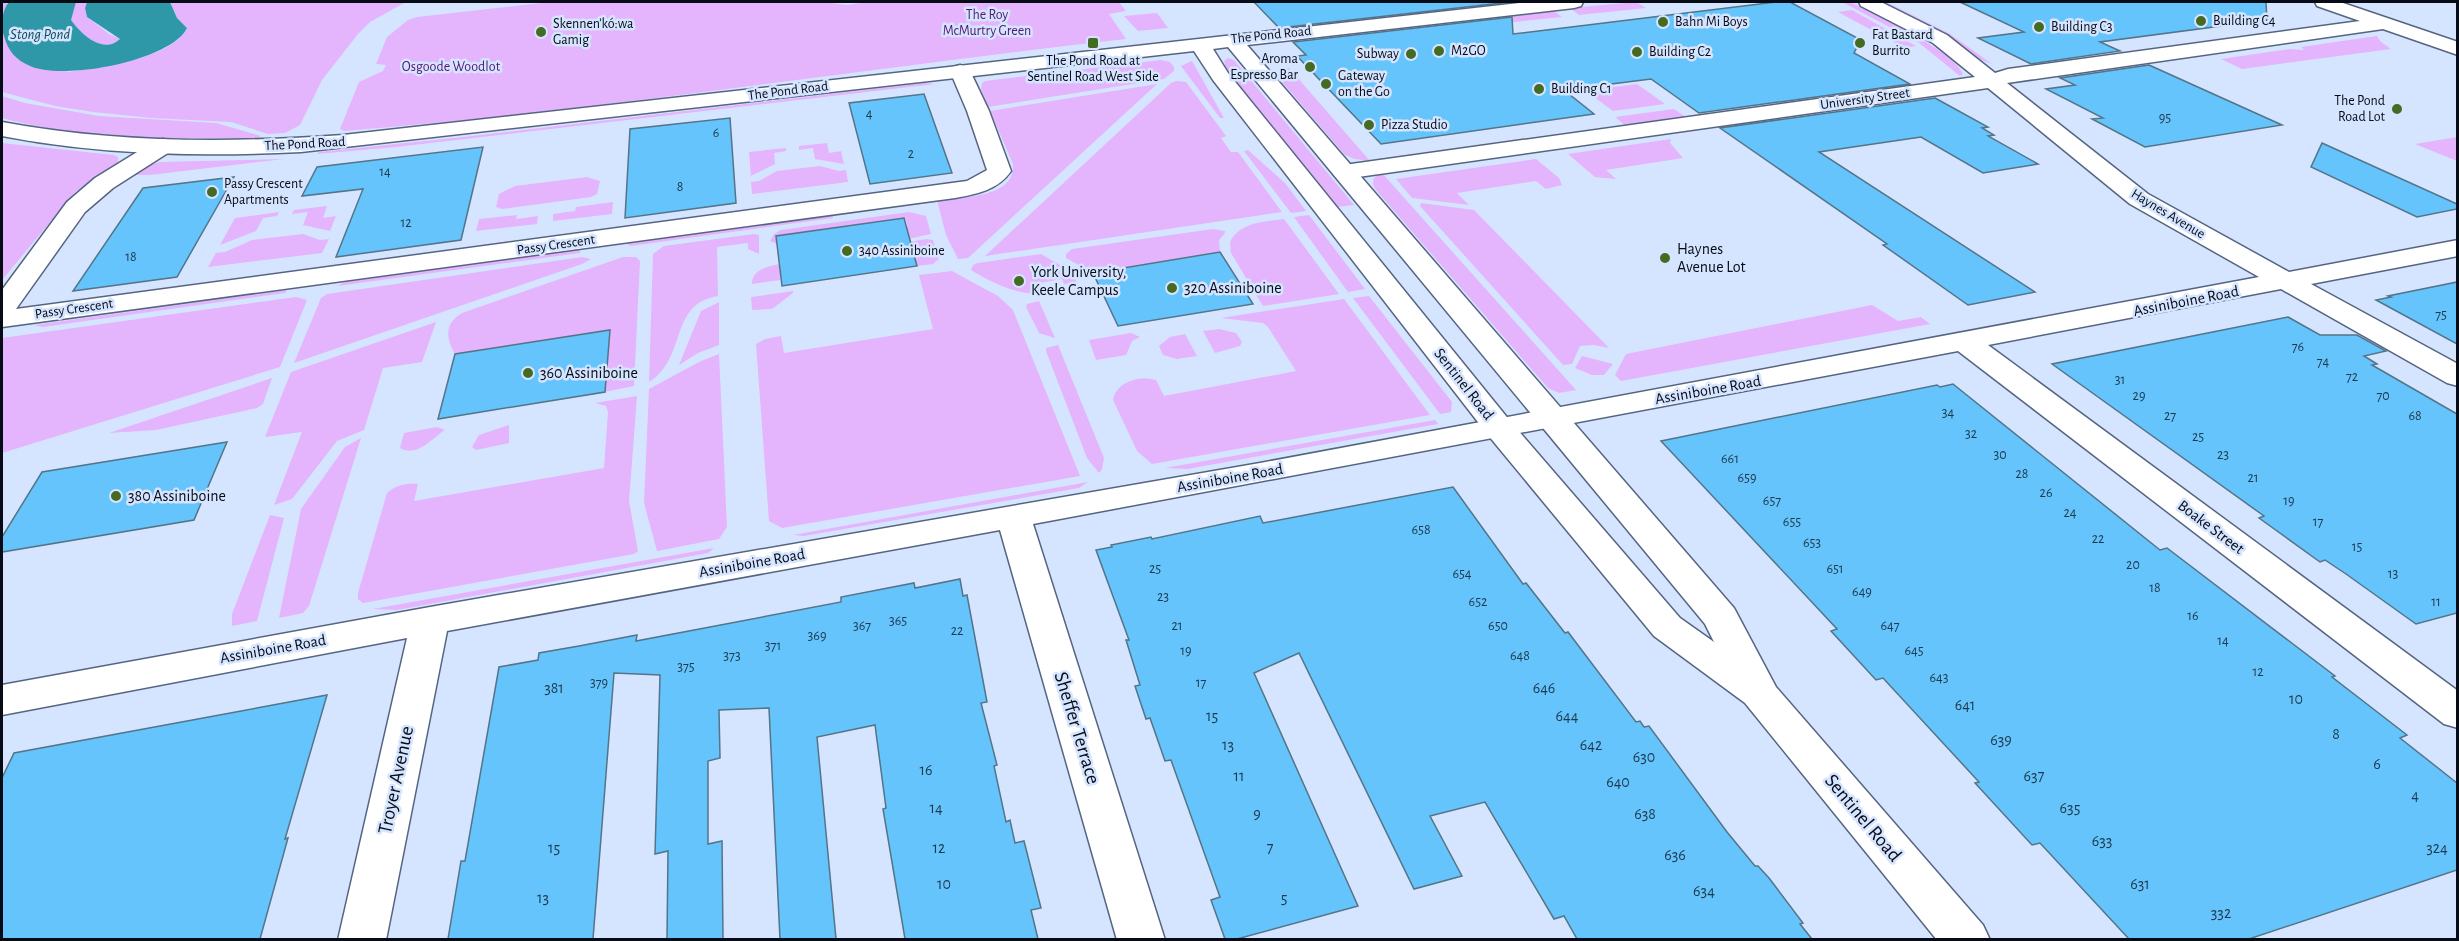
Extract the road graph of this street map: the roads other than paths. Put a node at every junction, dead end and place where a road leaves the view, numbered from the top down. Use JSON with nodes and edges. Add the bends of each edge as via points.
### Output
{"nodes":[{"id":1,"x":1574,"y":2,"type":"edge"},
{"id":2,"x":1868,"y":2,"type":"edge"},
{"id":3,"x":2324,"y":2,"type":"edge"},
{"id":4,"x":2385,"y":23,"type":"junction"},
{"id":5,"x":1232,"y":39,"type":"junction"},
{"id":6,"x":1199,"y":43,"type":"junction"},
{"id":7,"x":2457,"y":49,"type":"edge"},
{"id":8,"x":960,"y":71,"type":"junction"},
{"id":9,"x":1992,"y":81,"type":"junction"},
{"id":10,"x":2,"y":129,"type":"edge"},
{"id":11,"x":163,"y":146,"type":"junction"},
{"id":12,"x":1344,"y":172,"type":"junction"},
{"id":13,"x":2457,"y":248,"type":"edge"},
{"id":14,"x":2285,"y":282,"type":"junction"},
{"id":15,"x":2,"y":308,"type":"edge"},
{"id":16,"x":2,"y":319,"type":"edge"},
{"id":17,"x":1965,"y":342,"type":"junction"},
{"id":18,"x":2457,"y":377,"type":"edge"},
{"id":19,"x":1551,"y":418,"type":"junction"},
{"id":20,"x":1499,"y":428,"type":"junction"},
{"id":21,"x":1013,"y":516,"type":"junction"},
{"id":22,"x":430,"y":621,"type":"junction"},
{"id":23,"x":1761,"y":696,"type":"junction"},
{"id":24,"x":2,"y":700,"type":"edge"},
{"id":25,"x":2457,"y":713,"type":"edge"},
{"id":26,"x":362,"y":939,"type":"edge"},
{"id":27,"x":1140,"y":939,"type":"edge"},
{"id":28,"x":1965,"y":939,"type":"edge"}],
"edges":[{"from":1,"to":5,"type":"street","name":"The Pond Road"},
{"from":2,"to":9,"type":"street","name":"Haynes Avenue","via":[[1940,39]]},
{"from":3,"to":4,"type":"street"},
{"from":4,"to":7,"type":"street"},
{"from":4,"to":9,"type":"street","name":"University Street","via":[[2008,75]]},
{"from":5,"to":6,"type":"street","name":"The Pond Road"},
{"from":5,"to":12,"type":"street","name":"Sentinel Road"},
{"from":6,"to":8,"type":"street","name":"The Pond Road"},
{"from":6,"to":20,"type":"street","name":"Sentinel Road","via":[[1220,76]]},
{"from":8,"to":11,"type":"street","name":"The Pond Road","via":[[343,142]]},
{"from":8,"to":16,"type":"street","name":"Passy Crescent","via":[[999,171],[993,180],[977,186]]},
{"from":9,"to":12,"type":"street","name":"University Street"},
{"from":9,"to":14,"type":"street","name":"Haynes Avenue","via":[[2139,199]]},
{"from":10,"to":11,"type":"street","name":"The Pond Road","via":[[71,141]]},
{"from":11,"to":15,"type":"street","name":"Passy Crescent","via":[[104,183],[76,207]]},
{"from":12,"to":19,"type":"street","name":"Sentinel Road"},
{"from":13,"to":14,"type":"street","name":"Assiniboine Road"},
{"from":14,"to":17,"type":"street","name":"Assiniboine Road"},
{"from":14,"to":18,"type":"street","name":"Haynes Avenue"},
{"from":17,"to":19,"type":"street","name":"Assiniboine Road"},
{"from":17,"to":25,"type":"street","name":"Boake Street"},
{"from":19,"to":20,"type":"street","name":"Assiniboine Road"},
{"from":19,"to":23,"type":"street","name":"Sentinel Road","via":[[1721,617]]},
{"from":20,"to":21,"type":"street","name":"Assiniboine Road"},
{"from":20,"to":23,"type":"street","name":"Sentinel Road","via":[[1667,627]]},
{"from":21,"to":22,"type":"street","name":"Assiniboine Road"},
{"from":21,"to":27,"type":"street","name":"Sheffer Terrace"},
{"from":22,"to":24,"type":"street","name":"Assiniboine Road"},
{"from":22,"to":26,"type":"street","name":"Troyer Avenue"},
{"from":23,"to":28,"type":"street","name":"Sentinel Road"}]}
